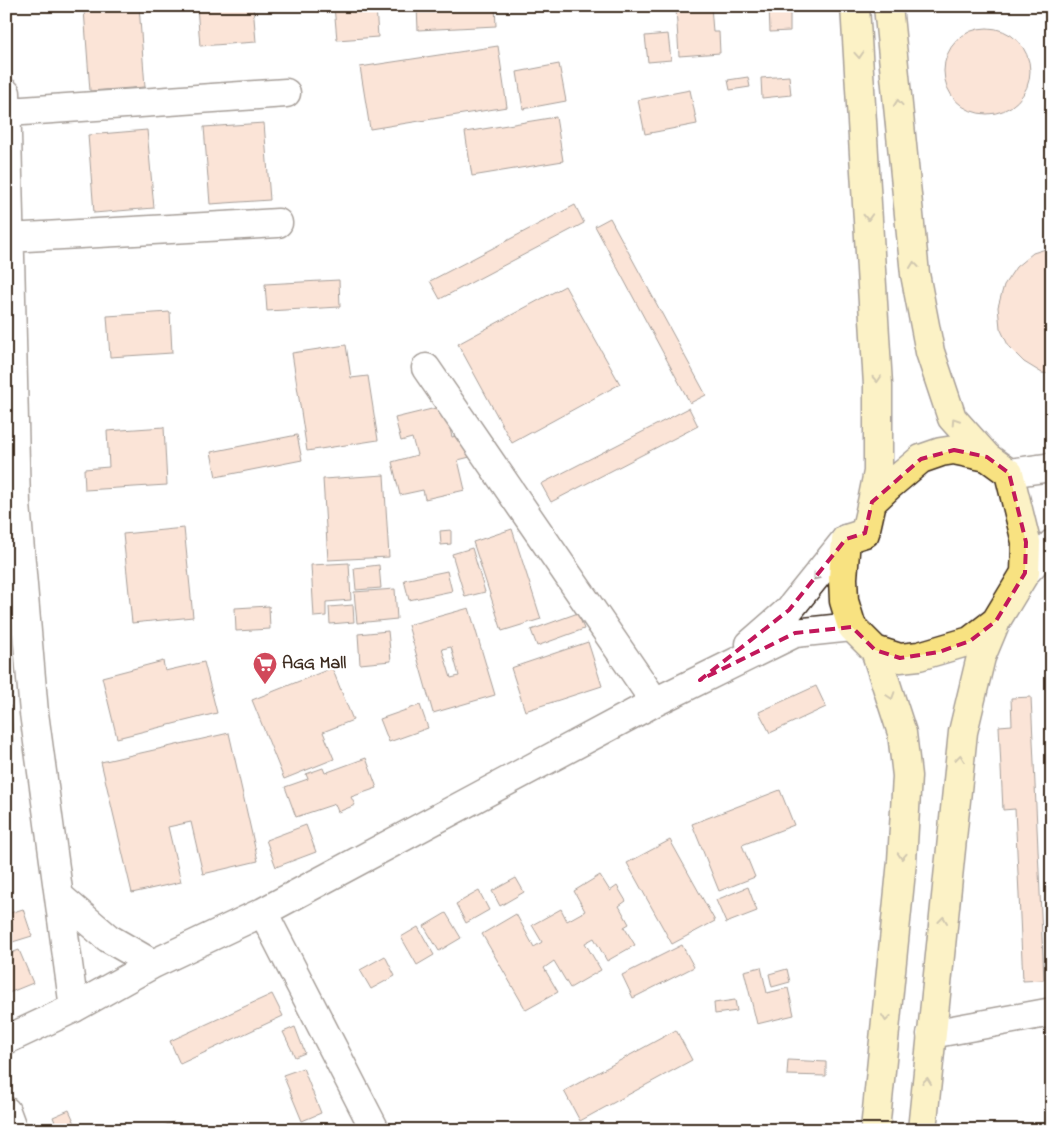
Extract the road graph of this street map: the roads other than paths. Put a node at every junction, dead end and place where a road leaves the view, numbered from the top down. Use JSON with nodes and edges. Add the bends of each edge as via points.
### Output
{"nodes":[{"id":1,"x":855,"y":6,"type":"edge"},
{"id":2,"x":888,"y":6,"type":"edge"},
{"id":3,"x":286,"y":92,"type":"dead end"},
{"id":4,"x":7,"y":103,"type":"edge"},
{"id":5,"x":278,"y":223,"type":"dead end"},
{"id":6,"x":8,"y":238,"type":"junction"},
{"id":7,"x":426,"y":368,"type":"dead end"},
{"id":8,"x":987,"y":457,"type":"junction"},
{"id":9,"x":1052,"y":467,"type":"edge"},
{"id":10,"x":1009,"y":473,"type":"junction"},
{"id":11,"x":872,"y":502,"type":"junction"},
{"id":12,"x":11,"y":505,"type":"edge"},
{"id":13,"x":846,"y":539,"type":"junction"},
{"id":14,"x":1052,"y":544,"type":"edge"},
{"id":15,"x":1025,"y":573,"type":"junction"},
{"id":16,"x":996,"y":620,"type":"junction"},
{"id":17,"x":852,"y":627,"type":"junction"},
{"id":18,"x":875,"y":650,"type":"junction"},
{"id":19,"x":700,"y":680,"type":"junction"},
{"id":20,"x":655,"y":702,"type":"junction"},
{"id":21,"x":60,"y":897,"type":"junction"},
{"id":22,"x":262,"y":912,"type":"junction"},
{"id":23,"x":153,"y":964,"type":"junction"},
{"id":24,"x":74,"y":1008,"type":"junction"},
{"id":25,"x":1052,"y":1012,"type":"edge"},
{"id":26,"x":931,"y":1034,"type":"junction"},
{"id":27,"x":6,"y":1040,"type":"edge"},
{"id":28,"x":6,"y":1111,"type":"edge"},
{"id":29,"x":13,"y":1130,"type":"edge"},
{"id":30,"x":375,"y":1130,"type":"edge"},
{"id":31,"x":875,"y":1130,"type":"edge"},
{"id":32,"x":922,"y":1130,"type":"edge"}],
"edges":[{"from":1,"to":11,"type":"main road","one_way":true,"via":[[878,385],[878,472]]},
{"from":8,"to":2,"type":"main road","one_way":true,"via":[[952,418],[930,352],[916,274]]},
{"from":3,"to":4,"type":"street"},
{"from":4,"to":6,"type":"street"},
{"from":5,"to":6,"type":"street"},
{"from":6,"to":12,"type":"street"},
{"from":7,"to":20,"type":"street"},
{"from":8,"to":10,"type":"main road"},
{"from":8,"to":11,"type":"main road","via":[[954,450],[921,459]]},
{"from":9,"to":10,"type":"street"},
{"from":10,"to":15,"type":"main road","via":[[1026,542]]},
{"from":11,"to":13,"type":"main road","via":[[865,533]]},
{"from":12,"to":21,"type":"street","via":[[34,713]]},
{"from":13,"to":17,"type":"main road","via":[[844,601]]},
{"from":13,"to":19,"type":"street","one_way":true,"via":[[789,610],[758,638]]},
{"from":14,"to":15,"type":"street"},
{"from":15,"to":16,"type":"main road"},
{"from":16,"to":18,"type":"main road","via":[[970,641],[939,652],[900,658]]},
{"from":26,"to":16,"type":"main road","one_way":true,"via":[[963,732],[981,658]]},
{"from":17,"to":18,"type":"main road"},
{"from":17,"to":19,"type":"street","via":[[795,632]]},
{"from":18,"to":31,"type":"main road","one_way":true,"via":[[902,733],[907,776],[902,861]]},
{"from":19,"to":20,"type":"street"},
{"from":20,"to":22,"type":"street"},
{"from":21,"to":23,"type":"street","via":[[108,938]]},
{"from":21,"to":24,"type":"street"},
{"from":22,"to":23,"type":"street"},
{"from":22,"to":30,"type":"street"},
{"from":23,"to":24,"type":"street"},
{"from":24,"to":27,"type":"street"},
{"from":25,"to":26,"type":"street"},
{"from":32,"to":26,"type":"main road","one_way":true},
{"from":28,"to":29,"type":"street"}]}
